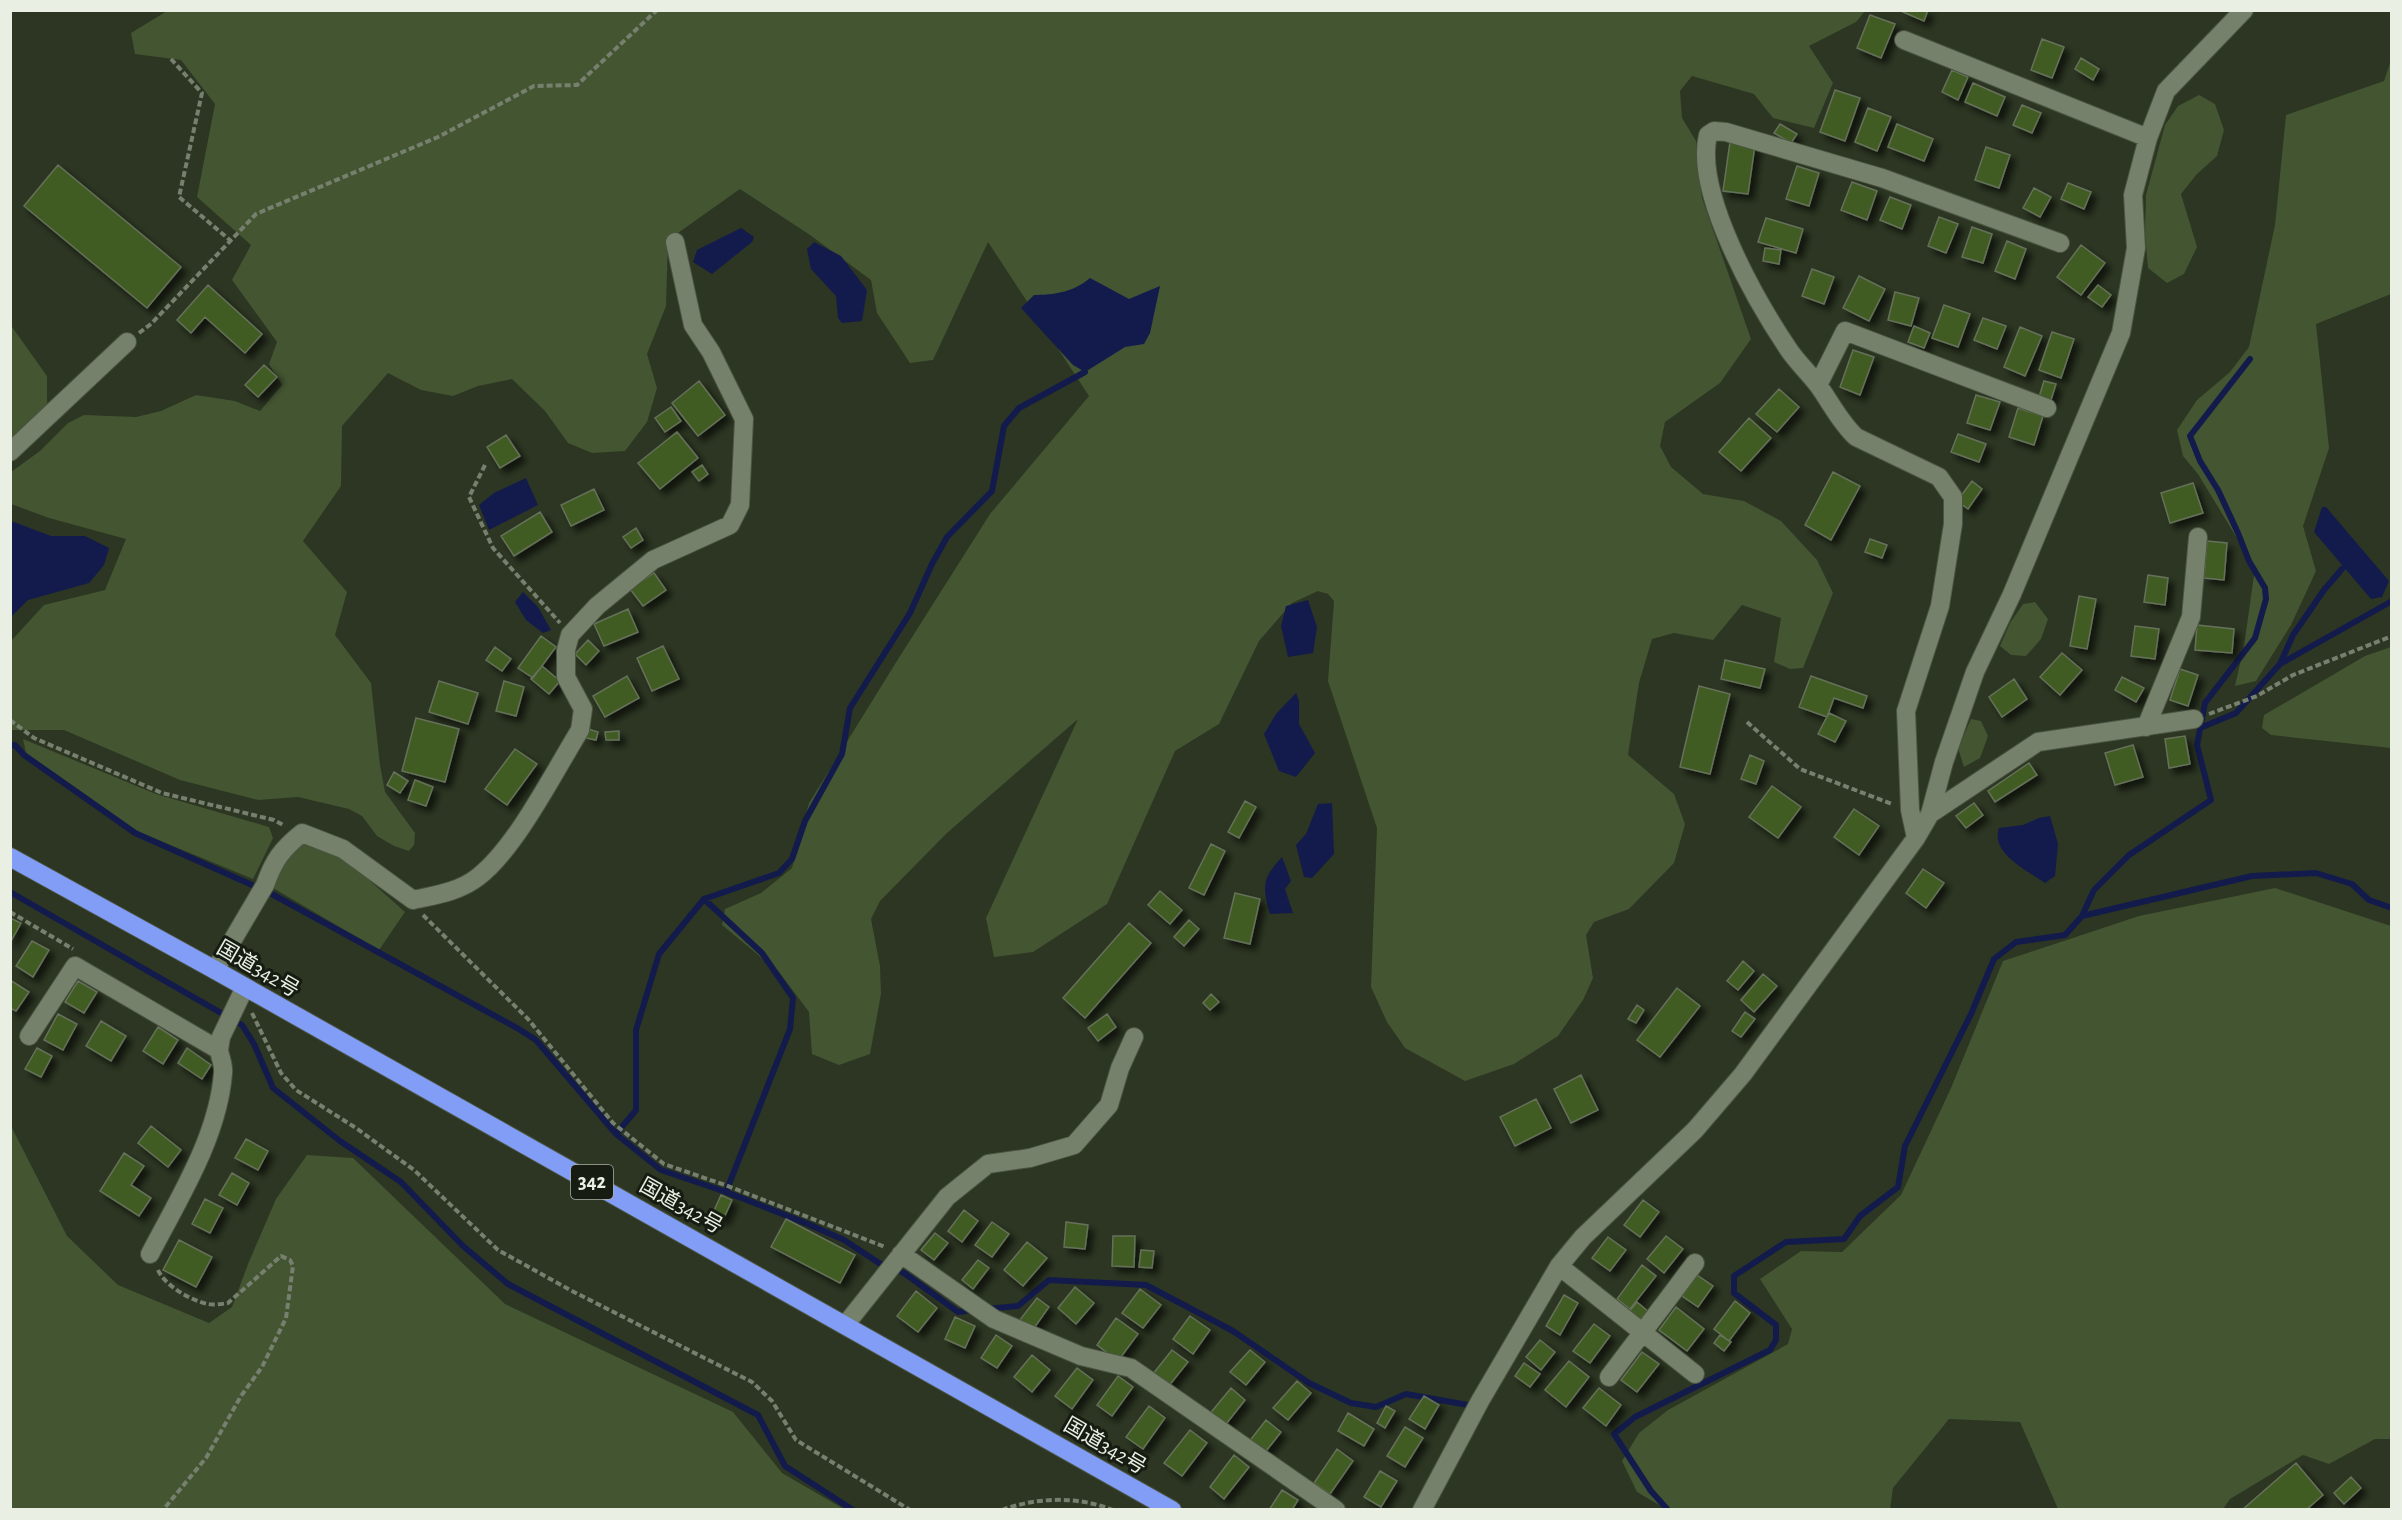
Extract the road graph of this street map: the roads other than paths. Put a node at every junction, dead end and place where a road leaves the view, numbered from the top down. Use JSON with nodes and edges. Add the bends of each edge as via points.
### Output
{"nodes":[{"id":1,"x":2244,"y":10,"type":"edge"},
{"id":2,"x":1904,"y":40,"type":"dead end"},
{"id":3,"x":2148,"y":138,"type":"junction"},
{"id":4,"x":675,"y":242,"type":"dead end"},
{"id":5,"x":2060,"y":243,"type":"dead end"},
{"id":6,"x":127,"y":342,"type":"road end"},
{"id":7,"x":1818,"y":385,"type":"junction"},
{"id":8,"x":2047,"y":408,"type":"dead end"},
{"id":9,"x":10,"y":452,"type":"edge"},
{"id":10,"x":2198,"y":537,"type":"dead end"},
{"id":11,"x":2194,"y":719,"type":"road end"},
{"id":12,"x":2146,"y":727,"type":"junction"},
{"id":13,"x":1930,"y":814,"type":"junction"},
{"id":14,"x":1916,"y":838,"type":"junction"},
{"id":15,"x":10,"y":857,"type":"edge"},
{"id":16,"x":215,"y":970,"type":"junction"},
{"id":17,"x":244,"y":991,"type":"junction"},
{"id":18,"x":29,"y":1036,"type":"dead end"},
{"id":19,"x":1134,"y":1037,"type":"dead end"},
{"id":20,"x":219,"y":1050,"type":"junction"},
{"id":21,"x":150,"y":1254,"type":"road end"},
{"id":22,"x":901,"y":1254,"type":"junction"},
{"id":23,"x":1695,"y":1263,"type":"dead end"},
{"id":24,"x":1559,"y":1266,"type":"junction"},
{"id":25,"x":846,"y":1324,"type":"junction"},
{"id":26,"x":1643,"y":1332,"type":"junction"},
{"id":27,"x":1695,"y":1374,"type":"dead end"},
{"id":28,"x":1609,"y":1377,"type":"dead end"},
{"id":29,"x":1172,"y":1509,"type":"edge"},
{"id":30,"x":1336,"y":1509,"type":"edge"},
{"id":31,"x":1422,"y":1509,"type":"edge"}],
"edges":[{"from":1,"to":3,"type":"street","via":[[2166,91]]},
{"from":2,"to":3,"type":"street"},
{"from":3,"to":13,"type":"street","via":[[2133,195],[2136,248],[2121,333],[2012,594],[1975,672]]},
{"from":4,"to":16,"type":"street","via":[[693,325],[744,419],[740,505],[730,525],[653,560],[570,634],[566,677],[583,709],[580,730],[506,849],[477,878],[448,893],[413,900],[343,849],[302,834],[283,848]]},
{"from":5,"to":7,"type":"street","via":[[1882,178],[1714,131],[1708,135],[1705,147],[1713,194],[1731,249],[1790,352]]},
{"from":6,"to":9,"type":"street"},
{"from":7,"to":8,"type":"street","via":[[1845,331]]},
{"from":7,"to":14,"type":"street","via":[[1856,436],[1939,477],[1953,497],[1953,524],[1940,606],[1906,711],[1910,810]]},
{"from":10,"to":12,"type":"street","via":[[2191,617]]},
{"from":11,"to":12,"type":"street"},
{"from":12,"to":13,"type":"street","via":[[2038,742]]},
{"from":13,"to":14,"type":"street"},
{"from":14,"to":24,"type":"street","via":[[1743,1074],[1695,1130],[1583,1237]]},
{"from":15,"to":16,"type":"highway","name":"国道342号","number":"342"},
{"from":16,"to":17,"type":"highway","name":"国道342号","number":"342"},
{"from":17,"to":20,"type":"street","via":[[221,1036]]},
{"from":17,"to":25,"type":"highway","name":"国道342号","number":"342"},
{"from":18,"to":20,"type":"street","via":[[75,966]]},
{"from":19,"to":22,"type":"street","via":[[1108,1105],[1074,1145],[1030,1158],[988,1164],[947,1197]]},
{"from":20,"to":21,"type":"street","via":[[224,1071],[213,1125]]},
{"from":22,"to":25,"type":"street"},
{"from":22,"to":30,"type":"street","via":[[994,1319],[1081,1356],[1131,1368]]},
{"from":23,"to":26,"type":"street"},
{"from":24,"to":26,"type":"street"},
{"from":24,"to":31,"type":"street"},
{"from":25,"to":29,"type":"highway","name":"国道342号","number":"342"},
{"from":26,"to":27,"type":"street"},
{"from":26,"to":28,"type":"street"}]}
